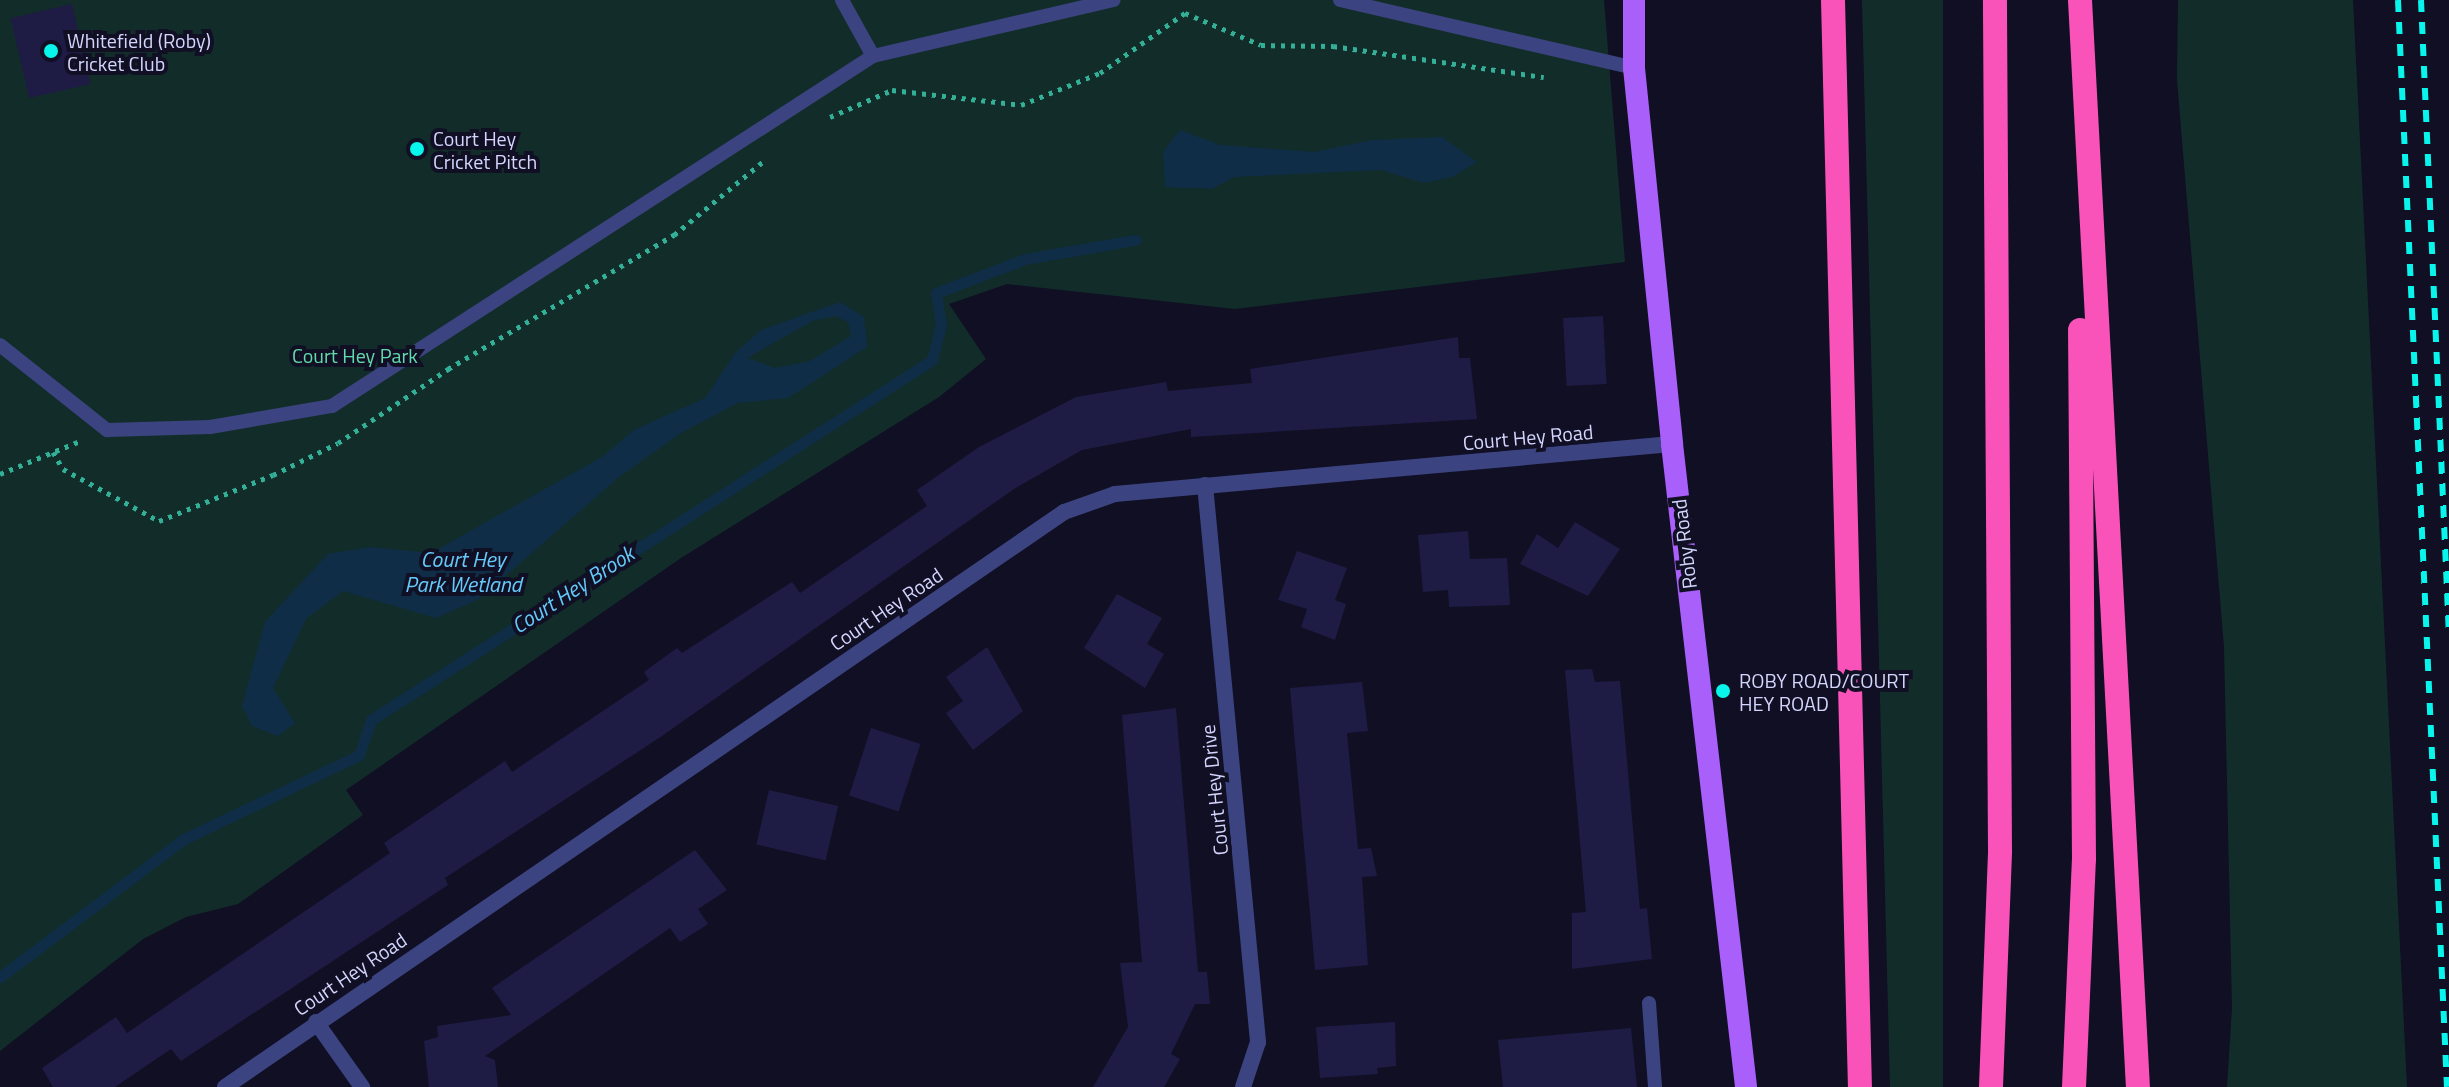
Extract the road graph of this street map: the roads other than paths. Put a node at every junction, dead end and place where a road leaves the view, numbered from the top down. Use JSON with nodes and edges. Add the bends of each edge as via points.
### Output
{"nodes":[{"id":1,"x":842,"y":0,"type":"edge"},
{"id":2,"x":1114,"y":0,"type":"edge"},
{"id":3,"x":1340,"y":0,"type":"edge"},
{"id":4,"x":1634,"y":0,"type":"edge"},
{"id":5,"x":1833,"y":0,"type":"edge"},
{"id":6,"x":1995,"y":0,"type":"edge"},
{"id":7,"x":2079,"y":0,"type":"edge"},
{"id":8,"x":873,"y":56,"type":"junction"},
{"id":9,"x":1634,"y":68,"type":"junction"},
{"id":10,"x":0,"y":345,"type":"edge"},
{"id":11,"x":1672,"y":444,"type":"junction"},
{"id":12,"x":1205,"y":485,"type":"junction"},
{"id":13,"x":1649,"y":1003,"type":"dead end"},
{"id":14,"x":316,"y":1022,"type":"junction"},
{"id":15,"x":225,"y":1087,"type":"edge"},
{"id":16,"x":362,"y":1087,"type":"edge"},
{"id":17,"x":1243,"y":1087,"type":"edge"},
{"id":18,"x":1655,"y":1087,"type":"edge"},
{"id":19,"x":1746,"y":1087,"type":"edge"},
{"id":20,"x":1860,"y":1087,"type":"edge"},
{"id":21,"x":1991,"y":1087,"type":"edge"},
{"id":22,"x":2074,"y":1087,"type":"edge"},
{"id":23,"x":2138,"y":1087,"type":"edge"}],
"edges":[{"from":1,"to":8,"type":"lane"},
{"from":2,"to":8,"type":"lane"},
{"from":3,"to":9,"type":"lane"},
{"from":4,"to":9,"type":"main road","name":"Roby Road"},
{"from":5,"to":20,"type":"highway"},
{"from":6,"to":21,"type":"highway","via":[[2000,851]]},
{"from":7,"to":22,"type":"highway","via":[[2084,859]]},
{"from":7,"to":23,"type":"highway"},
{"from":8,"to":10,"type":"lane","via":[[332,406],[210,427],[107,430]]},
{"from":9,"to":11,"type":"main road","name":"Roby Road"},
{"from":11,"to":12,"type":"street","name":"Court Hey Road"},
{"from":11,"to":19,"type":"main road","name":"Roby Road"},
{"from":12,"to":14,"type":"street","name":"Court Hey Road","via":[[1115,494],[1064,512]]},
{"from":12,"to":17,"type":"street","name":"Court Hey Drive","via":[[1258,1042]]},
{"from":13,"to":18,"type":"lane"},
{"from":14,"to":15,"type":"street","name":"Court Hey Road"},
{"from":14,"to":16,"type":"street"}]}
